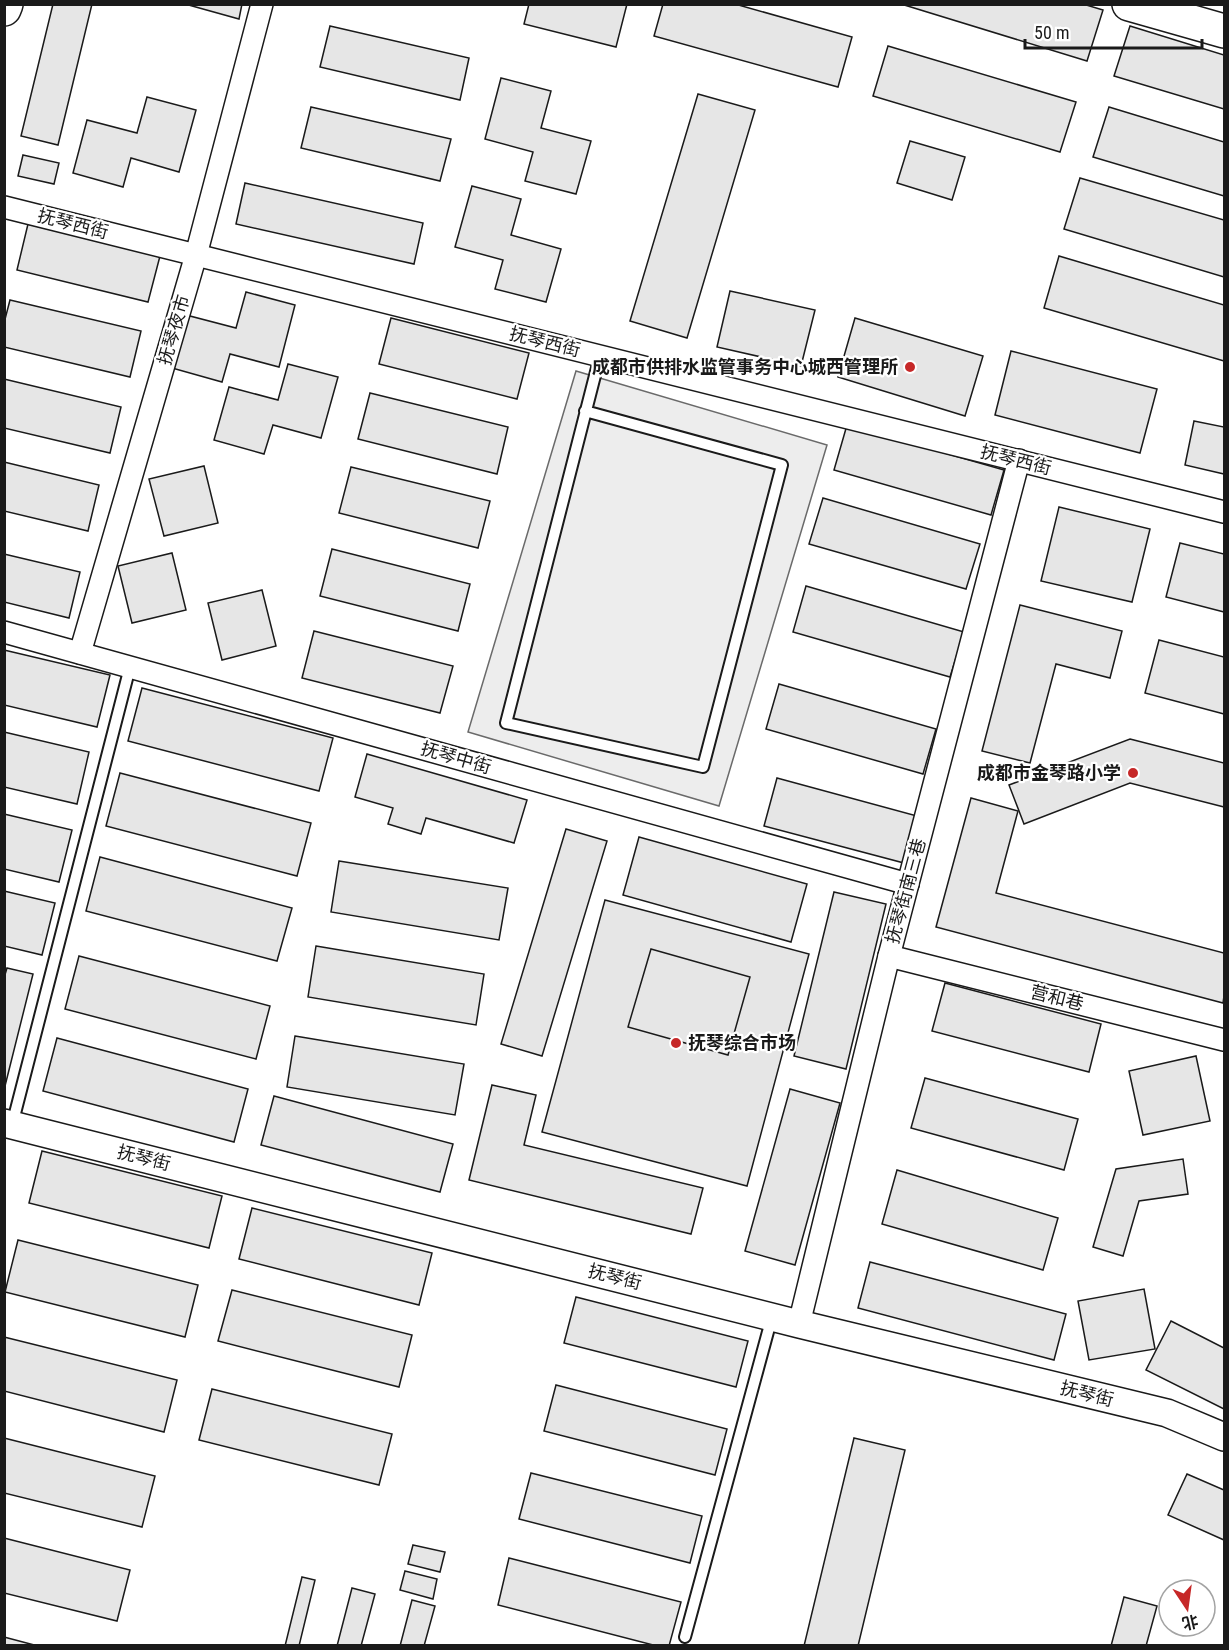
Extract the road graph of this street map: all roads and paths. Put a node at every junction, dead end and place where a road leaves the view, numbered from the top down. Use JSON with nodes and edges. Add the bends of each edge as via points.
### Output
{"nodes":[{"id":1,"x":6,"y":4,"type":"edge"},
{"id":2,"x":262,"y":4,"type":"edge"},
{"id":3,"x":1129,"y":4,"type":"edge"},
{"id":4,"x":4,"y":9,"type":"edge"},
{"id":5,"x":1224,"y":31,"type":"edge"},
{"id":6,"x":4,"y":207,"type":"edge"},
{"id":7,"x":196,"y":255,"type":"junction"},
{"id":8,"x":600,"y":356,"type":"junction"},
{"id":9,"x":585,"y":411,"type":"junction"},
{"id":10,"x":1019,"y":460,"type":"junction"},
{"id":11,"x":1224,"y":512,"type":"edge"},
{"id":12,"x":4,"y":632,"type":"edge"},
{"id":13,"x":80,"y":653,"type":"junction"},
{"id":14,"x":130,"y":667,"type":"junction"},
{"id":15,"x":908,"y":884,"type":"junction"},
{"id":16,"x":889,"y":956,"type":"junction"},
{"id":17,"x":1224,"y":1040,"type":"edge"},
{"id":18,"x":8,"y":1124,"type":"edge"},
{"id":19,"x":772,"y":1317,"type":"junction"},
{"id":20,"x":799,"y":1324,"type":"junction"},
{"id":21,"x":1224,"y":1437,"type":"edge"},
{"id":22,"x":685,"y":1637,"type":"dead end"}],
"edges":[{"from":1,"to":4,"type":"main road"},
{"from":2,"to":7,"type":"street","name":"抚琴夜市"},
{"from":3,"to":5,"type":"main road"},
{"from":6,"to":7,"type":"street","name":"抚琴西街"},
{"from":7,"to":8,"type":"street","name":"抚琴西街"},
{"from":7,"to":13,"type":"street","name":"抚琴夜市"},
{"from":8,"to":9,"type":"lane"},
{"from":8,"to":10,"type":"street","name":"抚琴西街"},
{"from":9,"to":9,"type":"lane","via":[[506,723],[703,767],[782,465]]},
{"from":10,"to":11,"type":"street","name":"抚琴西街"},
{"from":10,"to":15,"type":"street","name":"抚琴街南三巷"},
{"from":12,"to":13,"type":"street","name":"抚琴中街"},
{"from":13,"to":14,"type":"street","name":"抚琴中街"},
{"from":14,"to":15,"type":"street","name":"抚琴中街"},
{"from":14,"to":18,"type":"lane"},
{"from":15,"to":16,"type":"street","name":"抚琴街南三巷"},
{"from":16,"to":17,"type":"street","name":"营和巷"},
{"from":16,"to":20,"type":"street","name":"抚琴街南三巷"},
{"from":18,"to":19,"type":"street","name":"抚琴街"},
{"from":19,"to":20,"type":"street","name":"抚琴街"},
{"from":19,"to":22,"type":"lane"},
{"from":20,"to":21,"type":"street","name":"抚琴街","via":[[1167,1413]]}]}
